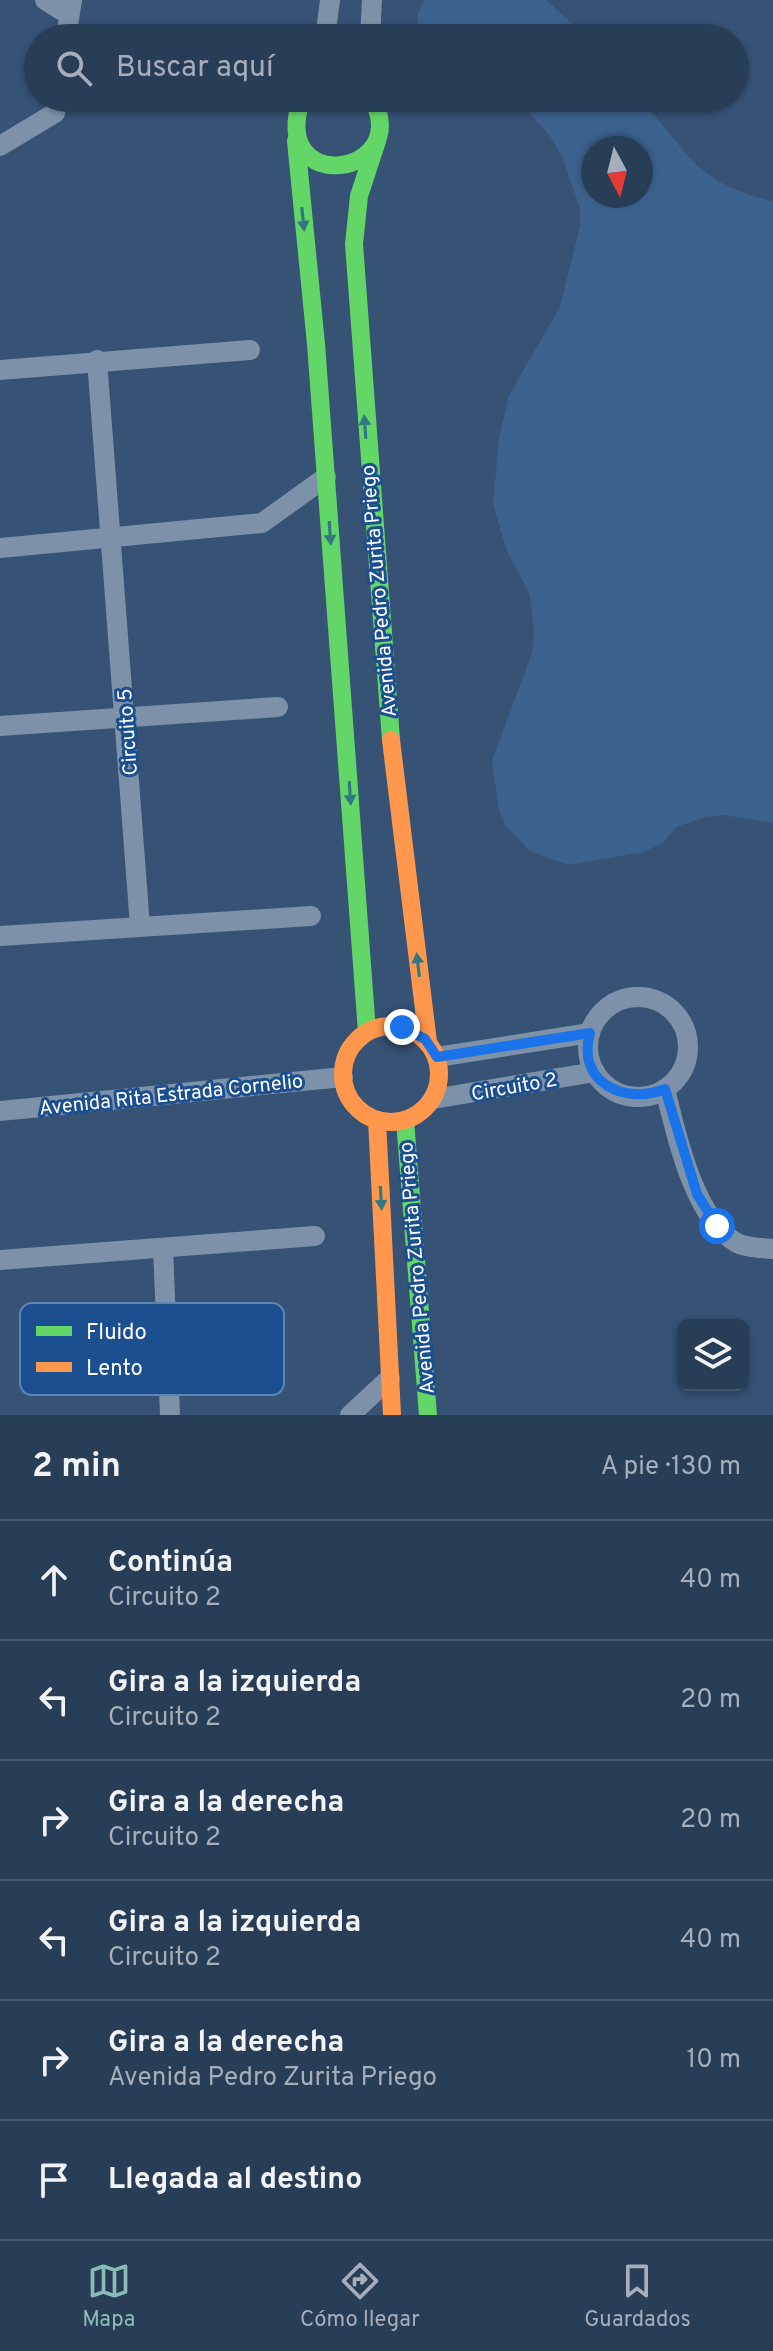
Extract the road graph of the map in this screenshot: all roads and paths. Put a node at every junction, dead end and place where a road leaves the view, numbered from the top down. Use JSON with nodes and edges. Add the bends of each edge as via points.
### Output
{"nodes":[{"id":1,"x":45,"y":0,"type":"edge"},
{"id":2,"x":330,"y":0,"type":"edge"},
{"id":3,"x":372,"y":0,"type":"edge"},
{"id":4,"x":70,"y":7,"type":"edge"},
{"id":5,"x":327,"y":24,"type":"edge"},
{"id":6,"x":371,"y":24,"type":"edge"},
{"id":7,"x":46,"y":112,"type":"edge"},
{"id":8,"x":297,"y":112,"type":"edge"},
{"id":9,"x":378,"y":112,"type":"edge"},
{"id":10,"x":296,"y":141,"type":"junction"},
{"id":11,"x":377,"y":141,"type":"junction"},
{"id":12,"x":0,"y":146,"type":"edge"},
{"id":13,"x":250,"y":350,"type":"dead end"},
{"id":14,"x":97,"y":360,"type":"junction"},
{"id":15,"x":0,"y":370,"type":"edge"},
{"id":16,"x":326,"y":477,"type":"junction"},
{"id":17,"x":111,"y":538,"type":"junction"},
{"id":18,"x":0,"y":548,"type":"edge"},
{"id":19,"x":278,"y":707,"type":"dead end"},
{"id":20,"x":126,"y":715,"type":"junction"},
{"id":21,"x":0,"y":726,"type":"edge"},
{"id":22,"x":311,"y":916,"type":"dead end"},
{"id":23,"x":140,"y":926,"type":"junction"},
{"id":24,"x":0,"y":936,"type":"edge"},
{"id":25,"x":367,"y":1032,"type":"junction"},
{"id":26,"x":590,"y":1033,"type":"junction"},
{"id":27,"x":432,"y":1050,"type":"junction"},
{"id":28,"x":595,"y":1072,"type":"junction"},
{"id":29,"x":343,"y":1077,"type":"junction"},
{"id":30,"x":665,"y":1089,"type":"junction"},
{"id":31,"x":433,"y":1099,"type":"junction"},
{"id":32,"x":0,"y":1111,"type":"edge"},
{"id":33,"x":377,"y":1120,"type":"junction"},
{"id":34,"x":405,"y":1120,"type":"junction"},
{"id":35,"x":315,"y":1236,"type":"dead end"},
{"id":36,"x":163,"y":1248,"type":"junction"},
{"id":37,"x":773,"y":1249,"type":"edge"},
{"id":38,"x":0,"y":1260,"type":"edge"},
{"id":39,"x":165,"y":1303,"type":"edge"},
{"id":40,"x":390,"y":1378,"type":"junction"},
{"id":41,"x":169,"y":1395,"type":"edge"},
{"id":42,"x":170,"y":1415,"type":"edge"},
{"id":43,"x":350,"y":1415,"type":"edge"},
{"id":44,"x":392,"y":1415,"type":"edge"},
{"id":45,"x":428,"y":1415,"type":"edge"}],
"edges":[{"from":1,"to":4,"type":"street"},
{"from":2,"to":5,"type":"street"},
{"from":3,"to":6,"type":"street"},
{"from":7,"to":12,"type":"street"},
{"from":8,"to":10,"type":"street","name":"Avenida Pedro Zurita Priego"},
{"from":9,"to":11,"type":"street","name":"Avenida Pedro Zurita Priego"},
{"from":10,"to":11,"type":"street","via":[[304,154],[330,167],[364,159]]},
{"from":10,"to":16,"type":"street","name":"Avenida Pedro Zurita Priego","one_way":true},
{"from":27,"to":11,"type":"street","name":"Avenida Pedro Zurita Priego","one_way":true,"via":[[385,696],[359,337],[354,244],[359,196]]},
{"from":13,"to":14,"type":"street"},
{"from":14,"to":15,"type":"street"},
{"from":14,"to":17,"type":"street","name":"Circuito 5"},
{"from":16,"to":17,"type":"street","via":[[262,523]]},
{"from":16,"to":25,"type":"street","name":"Avenida Pedro Zurita Priego","one_way":true},
{"from":17,"to":18,"type":"street"},
{"from":17,"to":20,"type":"street","name":"Circuito 5"},
{"from":19,"to":20,"type":"street"},
{"from":20,"to":21,"type":"street"},
{"from":20,"to":23,"type":"street","name":"Circuito 5"},
{"from":22,"to":23,"type":"street"},
{"from":23,"to":24,"type":"street"},
{"from":25,"to":27,"type":"street","via":[[402,1027]]},
{"from":25,"to":29,"type":"street","via":[[347,1053]]},
{"from":26,"to":27,"type":"street","name":"Circuito 2"},
{"from":26,"to":28,"type":"street"},
{"from":26,"to":30,"type":"street","via":[[604,1010],[620,1000],[656,999],[672,1009],[689,1042],[679,1077]]},
{"from":27,"to":31,"type":"street","name":"Avenida Pedro Zurita Priego","via":[[440,1074]]},
{"from":28,"to":30,"type":"street","via":[[612,1090],[629,1096]]},
{"from":28,"to":31,"type":"street","name":"Circuito 2"},
{"from":29,"to":32,"type":"street","name":"Avenida Rita Estrada Cornelio"},
{"from":29,"to":33,"type":"street","name":"Avenida Pedro Zurita Priego","via":[[350,1100]]},
{"from":30,"to":37,"type":"street","via":[[697,1194],[717,1226],[738,1245]]},
{"from":31,"to":34,"type":"street","name":"Avenida Pedro Zurita Priego"},
{"from":33,"to":34,"type":"street","name":"Avenida Pedro Zurita Priego"},
{"from":33,"to":40,"type":"street","name":"Avenida Pedro Zurita Priego","one_way":true},
{"from":34,"to":45,"type":"street","name":"Avenida Pedro Zurita Priego"},
{"from":35,"to":36,"type":"street"},
{"from":36,"to":38,"type":"street"},
{"from":36,"to":39,"type":"street"},
{"from":40,"to":43,"type":"street"},
{"from":40,"to":44,"type":"street","name":"Avenida Pedro Zurita Priego"},
{"from":41,"to":42,"type":"street"}]}
